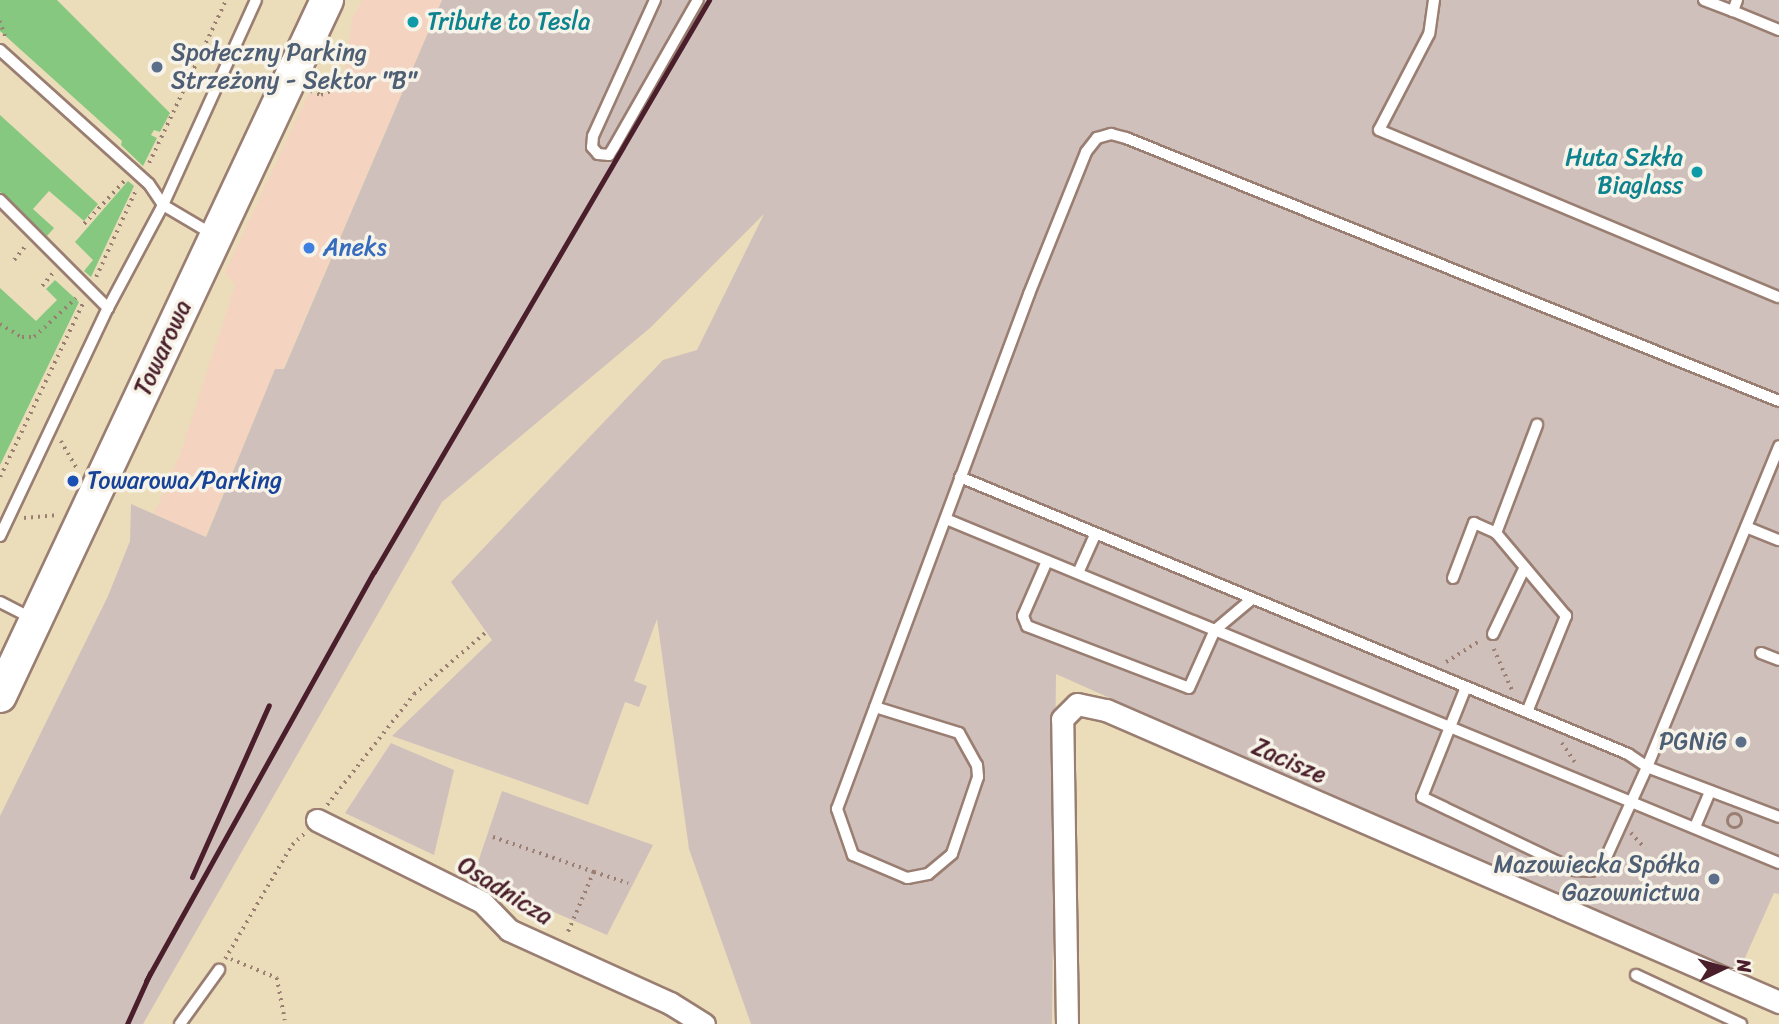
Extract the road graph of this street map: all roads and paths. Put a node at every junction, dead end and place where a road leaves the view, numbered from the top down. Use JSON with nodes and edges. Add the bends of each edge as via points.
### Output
{"nodes":[{"id":1,"x":226,"y":0,"type":"edge"},
{"id":2,"x":256,"y":0,"type":"edge"},
{"id":3,"x":327,"y":0,"type":"edge"},
{"id":4,"x":655,"y":0,"type":"edge"},
{"id":5,"x":698,"y":0,"type":"edge"},
{"id":6,"x":1434,"y":0,"type":"edge"},
{"id":7,"x":1704,"y":0,"type":"edge"},
{"id":8,"x":1735,"y":5,"type":"edge"},
{"id":9,"x":1779,"y":30,"type":"edge"},
{"id":10,"x":0,"y":50,"type":"edge"},
{"id":11,"x":333,"y":90,"type":"dead end"},
{"id":12,"x":321,"y":94,"type":"dead end"},
{"id":13,"x":128,"y":177,"type":"dead end"},
{"id":14,"x":141,"y":177,"type":"junction"},
{"id":15,"x":0,"y":200,"type":"edge"},
{"id":16,"x":163,"y":205,"type":"junction"},
{"id":17,"x":84,"y":224,"type":"dead end"},
{"id":18,"x":216,"y":237,"type":"junction"},
{"id":19,"x":26,"y":245,"type":"dead end"},
{"id":20,"x":14,"y":260,"type":"dead end"},
{"id":21,"x":54,"y":272,"type":"dead end"},
{"id":22,"x":42,"y":286,"type":"dead end"},
{"id":23,"x":87,"y":290,"type":"junction"},
{"id":24,"x":1779,"y":297,"type":"edge"},
{"id":25,"x":108,"y":308,"type":"junction"},
{"id":26,"x":0,"y":324,"type":"edge"},
{"id":27,"x":1779,"y":401,"type":"edge"},
{"id":28,"x":1537,"y":425,"type":"dead end"},
{"id":29,"x":53,"y":427,"type":"junction"},
{"id":30,"x":1779,"y":446,"type":"edge"},
{"id":31,"x":77,"y":469,"type":"dead end"},
{"id":32,"x":0,"y":477,"type":"edge"},
{"id":33,"x":960,"y":477,"type":"junction"},
{"id":34,"x":57,"y":515,"type":"dead end"},
{"id":35,"x":8,"y":519,"type":"junction"},
{"id":36,"x":946,"y":519,"type":"junction"},
{"id":37,"x":1746,"y":527,"type":"junction"},
{"id":38,"x":1496,"y":533,"type":"junction"},
{"id":39,"x":1095,"y":535,"type":"junction"},
{"id":40,"x":0,"y":536,"type":"edge"},
{"id":41,"x":1779,"y":540,"type":"edge"},
{"id":42,"x":1047,"y":561,"type":"junction"},
{"id":43,"x":1525,"y":567,"type":"junction"},
{"id":44,"x":1078,"y":573,"type":"junction"},
{"id":45,"x":1453,"y":579,"type":"dead end"},
{"id":46,"x":1252,"y":599,"type":"junction"},
{"id":47,"x":0,"y":602,"type":"edge"},
{"id":48,"x":35,"y":620,"type":"junction"},
{"id":49,"x":1215,"y":630,"type":"junction"},
{"id":50,"x":486,"y":632,"type":"dead end"},
{"id":51,"x":1493,"y":634,"type":"junction"},
{"id":52,"x":1761,"y":653,"type":"dead end"},
{"id":53,"x":1779,"y":660,"type":"edge"},
{"id":54,"x":1429,"y":672,"type":"junction"},
{"id":55,"x":1466,"y":687,"type":"junction"},
{"id":56,"x":0,"y":696,"type":"edge"},
{"id":57,"x":876,"y":707,"type":"junction"},
{"id":58,"x":1524,"y":711,"type":"junction"},
{"id":59,"x":1547,"y":721,"type":"junction"},
{"id":60,"x":1448,"y":726,"type":"junction"},
{"id":61,"x":1647,"y":767,"type":"junction"},
{"id":62,"x":1591,"y":785,"type":"junction"},
{"id":63,"x":1710,"y":791,"type":"junction"},
{"id":64,"x":1629,"y":801,"type":"junction"},
{"id":65,"x":1740,"y":816,"type":"joint"},
{"id":66,"x":1779,"y":817,"type":"edge"},
{"id":67,"x":317,"y":820,"type":"junction"},
{"id":68,"x":1695,"y":827,"type":"junction"},
{"id":69,"x":493,"y":836,"type":"dead end"},
{"id":70,"x":1779,"y":863,"type":"edge"},
{"id":71,"x":594,"y":872,"type":"junction"},
{"id":72,"x":628,"y":883,"type":"dead end"},
{"id":73,"x":560,"y":954,"type":"junction"},
{"id":74,"x":226,"y":957,"type":"junction"},
{"id":75,"x":219,"y":970,"type":"joint"},
{"id":76,"x":1636,"y":975,"type":"dead end"},
{"id":77,"x":1779,"y":1002,"type":"edge"},
{"id":78,"x":285,"y":1020,"type":"dead end"},
{"id":79,"x":180,"y":1024,"type":"edge"},
{"id":80,"x":704,"y":1024,"type":"edge"},
{"id":81,"x":1067,"y":1024,"type":"edge"},
{"id":82,"x":1741,"y":1024,"type":"edge"}],
"edges":[{"from":1,"to":14,"type":"path"},
{"from":2,"to":16,"type":"lane"},
{"from":3,"to":18,"type":"main road","name":"Towarowa"},
{"from":4,"to":5,"type":"lane","via":[[593,136],[598,154],[609,155]]},
{"from":6,"to":24,"type":"lane","via":[[1429,34],[1379,130]]},
{"from":7,"to":8,"type":"lane"},
{"from":8,"to":9,"type":"lane"},
{"from":10,"to":14,"type":"lane"},
{"from":11,"to":12,"type":"path"},
{"from":13,"to":17,"type":"path"},
{"from":14,"to":16,"type":"lane"},
{"from":14,"to":23,"type":"path"},
{"from":15,"to":23,"type":"lane","via":[[76,271]]},
{"from":16,"to":18,"type":"lane"},
{"from":16,"to":25,"type":"lane"},
{"from":18,"to":48,"type":"main road","name":"Towarowa"},
{"from":19,"to":20,"type":"path"},
{"from":21,"to":22,"type":"path"},
{"from":23,"to":25,"type":"lane"},
{"from":23,"to":26,"type":"path","via":[[34,337],[22,337]]},
{"from":23,"to":32,"type":"path"},
{"from":25,"to":29,"type":"lane"},
{"from":27,"to":33,"type":"lane","via":[[1111,134],[1097,138],[1086,152]]},
{"from":28,"to":38,"type":"lane"},
{"from":29,"to":31,"type":"path"},
{"from":29,"to":35,"type":"lane"},
{"from":30,"to":37,"type":"lane"},
{"from":33,"to":36,"type":"lane"},
{"from":33,"to":39,"type":"lane"},
{"from":34,"to":35,"type":"path"},
{"from":35,"to":40,"type":"lane"},
{"from":36,"to":42,"type":"lane"},
{"from":36,"to":57,"type":"lane"},
{"from":37,"to":41,"type":"lane"},
{"from":37,"to":61,"type":"lane"},
{"from":38,"to":43,"type":"lane"},
{"from":38,"to":45,"type":"lane","via":[[1474,523]]},
{"from":39,"to":44,"type":"lane"},
{"from":39,"to":46,"type":"lane"},
{"from":42,"to":44,"type":"lane"},
{"from":42,"to":49,"type":"lane","via":[[1023,616],[1027,626],[1189,688]]},
{"from":43,"to":51,"type":"lane"},
{"from":43,"to":58,"type":"lane","via":[[1566,616]]},
{"from":44,"to":49,"type":"lane"},
{"from":46,"to":49,"type":"lane"},
{"from":46,"to":54,"type":"lane"},
{"from":47,"to":48,"type":"lane"},
{"from":48,"to":56,"type":"main road","name":"Towarowa"},
{"from":49,"to":60,"type":"lane"},
{"from":50,"to":67,"type":"path","via":[[414,694]]},
{"from":51,"to":54,"type":"path"},
{"from":51,"to":58,"type":"path","via":[[1494,651]]},
{"from":52,"to":53,"type":"lane"},
{"from":54,"to":55,"type":"lane"},
{"from":55,"to":58,"type":"lane"},
{"from":55,"to":60,"type":"lane"},
{"from":57,"to":57,"type":"lane","via":[[959,733],[977,765],[978,777],[952,854],[928,874],[906,878],[853,855],[844,834],[837,809]]},
{"from":58,"to":59,"type":"lane"},
{"from":59,"to":61,"type":"lane","via":[[1628,754]]},
{"from":59,"to":62,"type":"path"},
{"from":60,"to":62,"type":"lane"},
{"from":60,"to":64,"type":"lane","via":[[1422,797],[1574,870],[1591,871],[1604,862]]},
{"from":61,"to":63,"type":"lane"},
{"from":61,"to":64,"type":"lane"},
{"from":62,"to":64,"type":"lane"},
{"from":63,"to":66,"type":"lane"},
{"from":63,"to":68,"type":"lane"},
{"from":64,"to":68,"type":"lane"},
{"from":65,"to":65,"type":"path","via":[[1730,816],[1729,825],[1740,826]]},
{"from":67,"to":73,"type":"street","name":"Osadnicza","via":[[458,888],[497,914],[509,930]]},
{"from":67,"to":74,"type":"path","via":[[292,845]]},
{"from":68,"to":70,"type":"lane"},
{"from":69,"to":71,"type":"path"},
{"from":71,"to":72,"type":"path"},
{"from":71,"to":73,"type":"path"},
{"from":73,"to":80,"type":"street","name":"Osadnicza","via":[[670,1003]]},
{"from":74,"to":75,"type":"path"},
{"from":74,"to":78,"type":"path","via":[[277,978]]},
{"from":75,"to":79,"type":"lane"},
{"from":76,"to":82,"type":"lane"},
{"from":77,"to":81,"type":"street","name":"Zacisze","via":[[1106,710],[1077,704],[1062,719]]}]}
